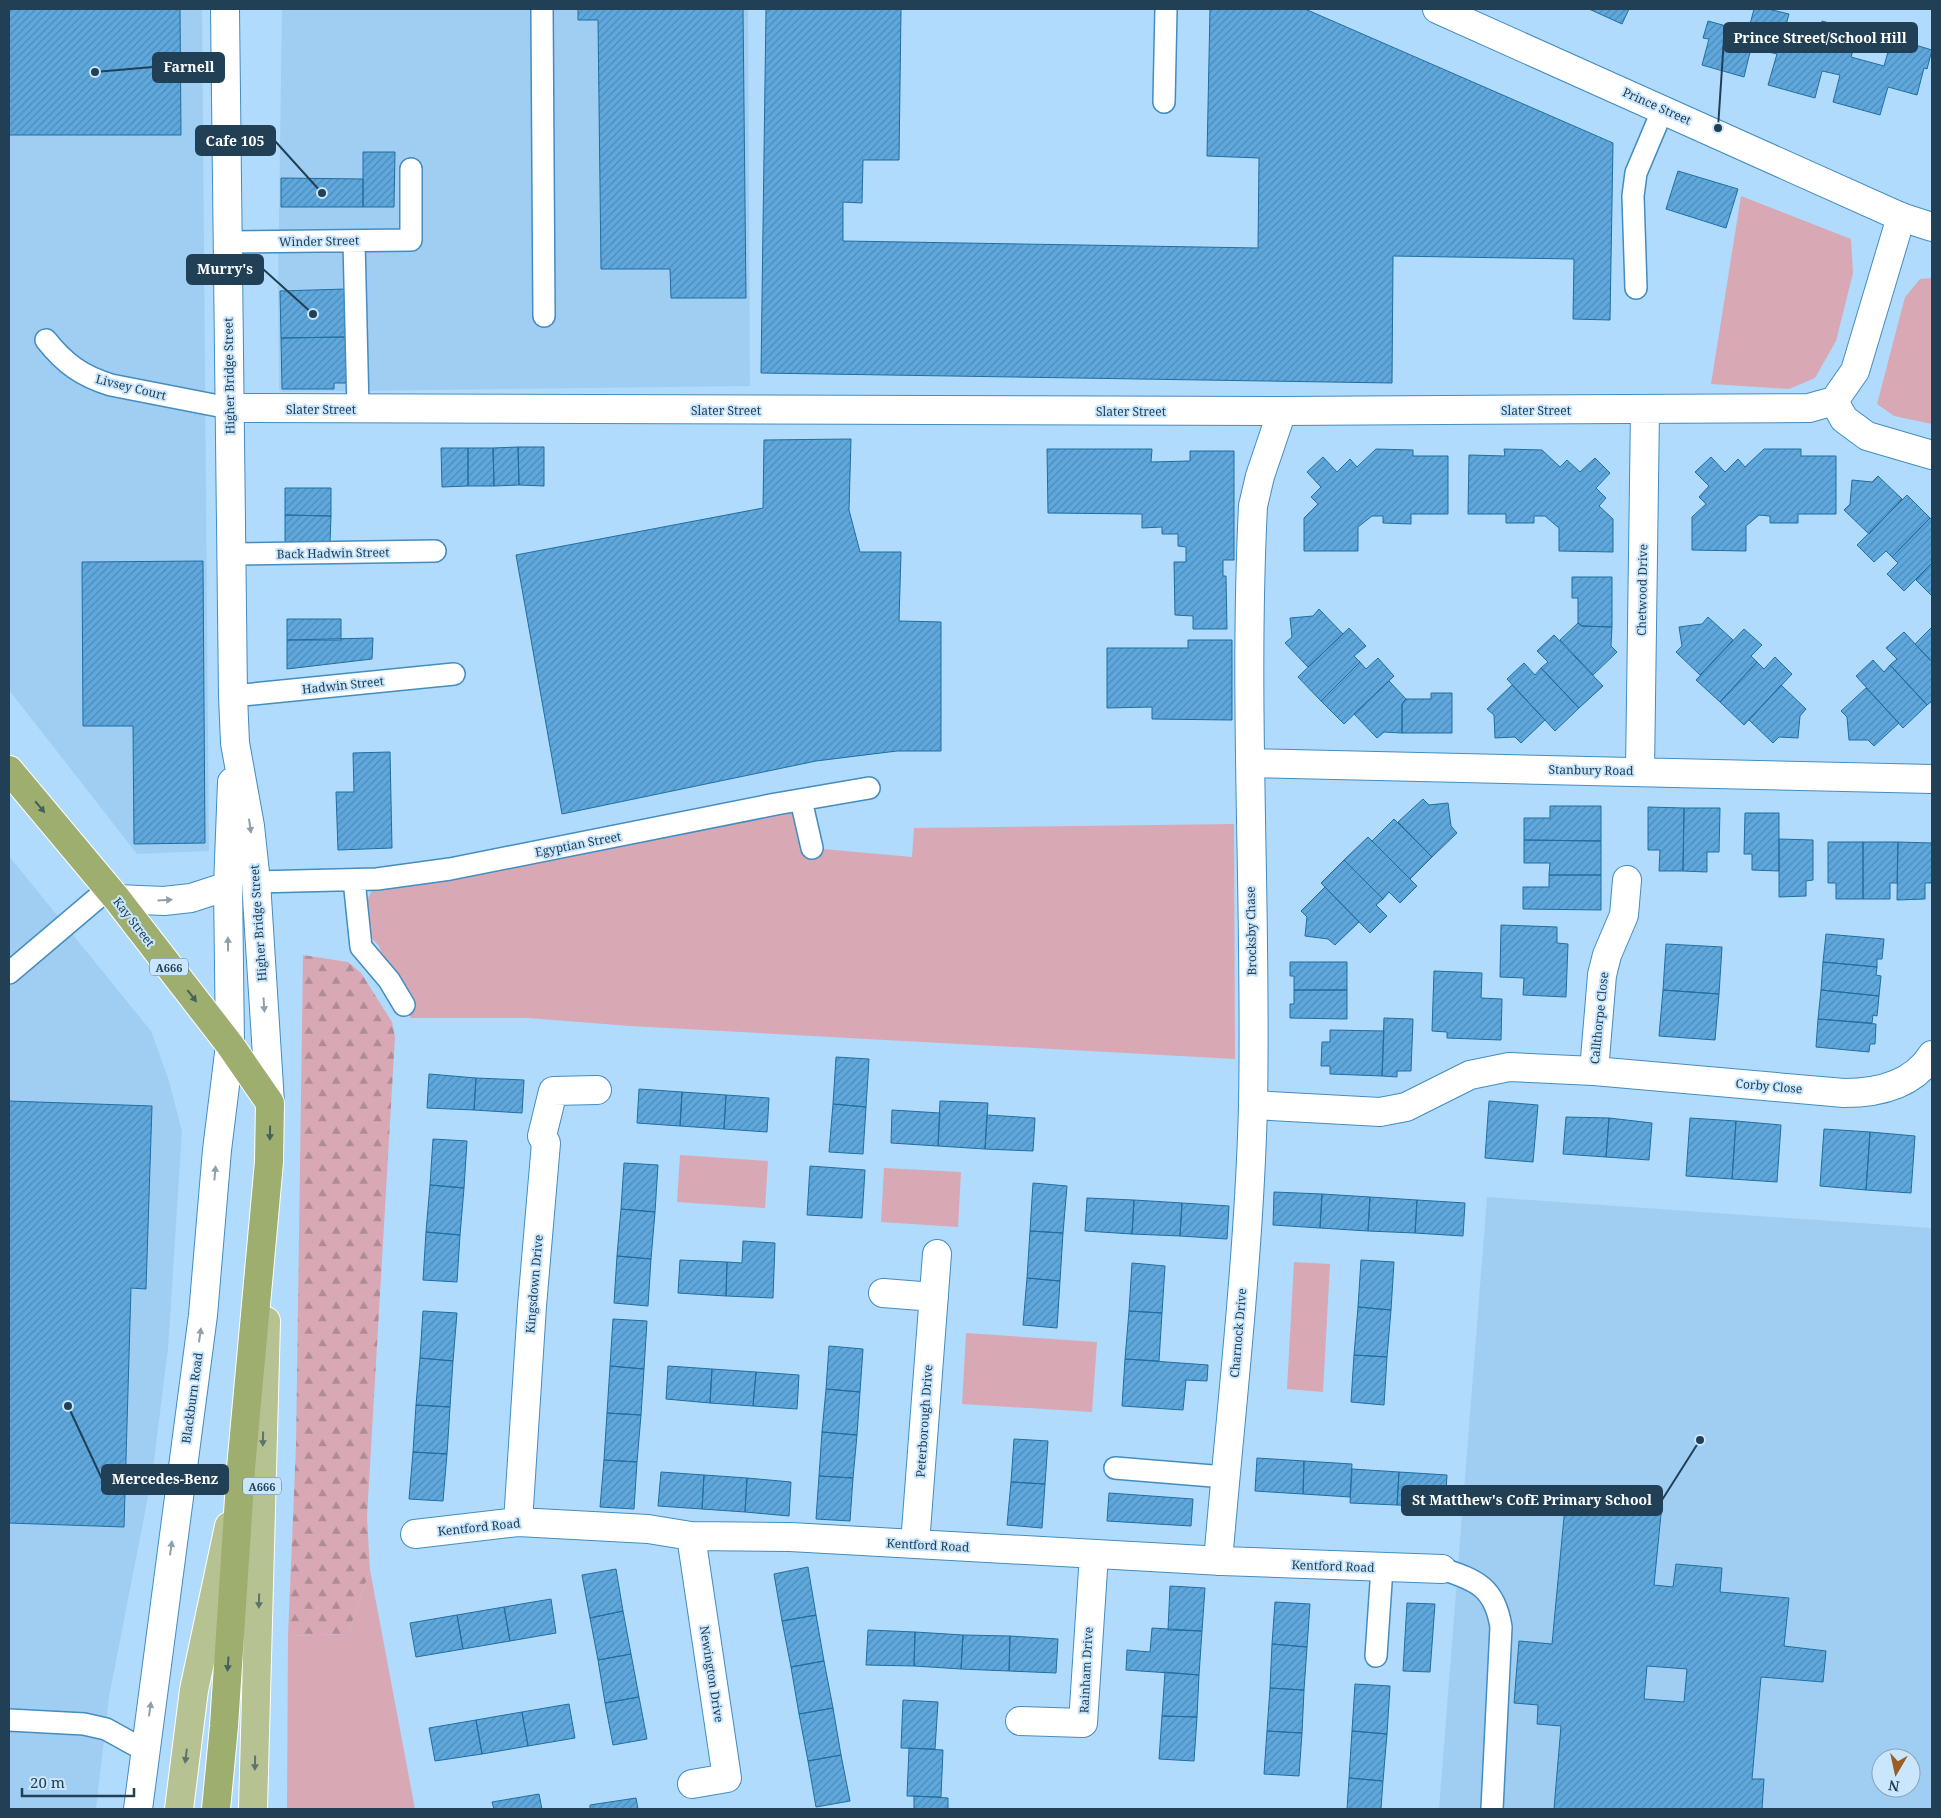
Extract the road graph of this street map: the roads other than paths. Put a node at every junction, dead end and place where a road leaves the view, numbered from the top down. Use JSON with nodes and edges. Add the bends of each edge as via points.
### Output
{"nodes":[{"id":1,"x":224,"y":9,"type":"edge"},
{"id":2,"x":542,"y":9,"type":"edge"},
{"id":3,"x":1166,"y":9,"type":"edge"},
{"id":4,"x":1437,"y":9,"type":"edge"},
{"id":5,"x":1164,"y":102,"type":"dead end"},
{"id":6,"x":1663,"y":109,"type":"junction"},
{"id":7,"x":411,"y":169,"type":"dead end"},
{"id":8,"x":1901,"y":217,"type":"junction"},
{"id":9,"x":1932,"y":227,"type":"edge"},
{"id":10,"x":354,"y":240,"type":"junction"},
{"id":11,"x":227,"y":242,"type":"junction"},
{"id":12,"x":1636,"y":288,"type":"dead end"},
{"id":13,"x":544,"y":316,"type":"dead end"},
{"id":14,"x":46,"y":340,"type":"dead end"},
{"id":15,"x":1834,"y":401,"type":"junction"},
{"id":16,"x":229,"y":408,"type":"junction"},
{"id":17,"x":358,"y":409,"type":"junction"},
{"id":18,"x":1645,"y":410,"type":"junction"},
{"id":19,"x":1282,"y":411,"type":"junction"},
{"id":20,"x":1932,"y":455,"type":"edge"},
{"id":21,"x":435,"y":552,"type":"dead end"},
{"id":22,"x":231,"y":554,"type":"junction"},
{"id":23,"x":454,"y":674,"type":"dead end"},
{"id":24,"x":233,"y":696,"type":"junction"},
{"id":25,"x":235,"y":743,"type":"junction"},
{"id":26,"x":1250,"y":763,"type":"junction"},
{"id":27,"x":9,"y":770,"type":"edge"},
{"id":28,"x":1640,"y":771,"type":"junction"},
{"id":29,"x":1932,"y":779,"type":"edge"},
{"id":30,"x":869,"y":788,"type":"dead end"},
{"id":31,"x":801,"y":800,"type":"junction"},
{"id":32,"x":812,"y":848,"type":"dead end"},
{"id":33,"x":354,"y":880,"type":"junction"},
{"id":34,"x":1627,"y":880,"type":"dead end"},
{"id":35,"x":256,"y":882,"type":"junction"},
{"id":36,"x":228,"y":886,"type":"junction"},
{"id":37,"x":112,"y":894,"type":"junction"},
{"id":38,"x":9,"y":973,"type":"edge"},
{"id":39,"x":404,"y":1005,"type":"dead end"},
{"id":40,"x":230,"y":1046,"type":"junction"},
{"id":41,"x":1932,"y":1055,"type":"edge"},
{"id":42,"x":1594,"y":1071,"type":"junction"},
{"id":43,"x":597,"y":1090,"type":"dead end"},
{"id":44,"x":270,"y":1104,"type":"junction"},
{"id":45,"x":1253,"y":1105,"type":"junction"},
{"id":46,"x":269,"y":1162,"type":"junction"},
{"id":47,"x":937,"y":1254,"type":"dead end"},
{"id":48,"x":883,"y":1293,"type":"dead end"},
{"id":49,"x":934,"y":1297,"type":"junction"},
{"id":50,"x":241,"y":1468,"type":"junction"},
{"id":51,"x":1115,"y":1468,"type":"dead end"},
{"id":52,"x":1225,"y":1477,"type":"junction"},
{"id":53,"x":518,"y":1522,"type":"junction"},
{"id":54,"x":415,"y":1534,"type":"dead end"},
{"id":55,"x":691,"y":1536,"type":"junction"},
{"id":56,"x":915,"y":1544,"type":"junction"},
{"id":57,"x":1094,"y":1554,"type":"junction"},
{"id":58,"x":1218,"y":1561,"type":"junction"},
{"id":59,"x":1382,"y":1568,"type":"junction"},
{"id":60,"x":1442,"y":1569,"type":"joint"},
{"id":61,"x":1376,"y":1656,"type":"dead end"},
{"id":62,"x":9,"y":1720,"type":"edge"},
{"id":63,"x":1020,"y":1721,"type":"dead end"},
{"id":64,"x":144,"y":1750,"type":"junction"},
{"id":65,"x":692,"y":1784,"type":"dead end"},
{"id":66,"x":138,"y":1809,"type":"edge"},
{"id":67,"x":179,"y":1809,"type":"edge"},
{"id":68,"x":216,"y":1809,"type":"edge"},
{"id":69,"x":253,"y":1809,"type":"edge"},
{"id":70,"x":1492,"y":1809,"type":"edge"}],
"edges":[{"from":1,"to":11,"type":"street","name":"Higher Bridge Street"},
{"from":2,"to":13,"type":"lane"},
{"from":3,"to":5,"type":"lane"},
{"from":4,"to":6,"type":"street","name":"Prince Street"},
{"from":6,"to":8,"type":"street","name":"Prince Street"},
{"from":6,"to":12,"type":"lane","via":[[1636,173],[1633,196]]},
{"from":7,"to":10,"type":"lane","name":"Winder Street","via":[[410,240]]},
{"from":8,"to":9,"type":"street","name":"Prince Street"},
{"from":8,"to":15,"type":"street","via":[[1862,353],[1855,372]]},
{"from":10,"to":11,"type":"lane","name":"Winder Street"},
{"from":10,"to":17,"type":"lane"},
{"from":11,"to":16,"type":"street","name":"Higher Bridge Street"},
{"from":14,"to":16,"type":"lane","name":"Livsey Court","via":[[60,359],[93,379]]},
{"from":15,"to":18,"type":"street","name":"Slater Street","via":[[1809,408],[1779,410]]},
{"from":15,"to":20,"type":"street","via":[[1844,419],[1867,436]]},
{"from":16,"to":17,"type":"street","name":"Slater Street"},
{"from":16,"to":22,"type":"street","name":"Higher Bridge Street"},
{"from":17,"to":19,"type":"street","name":"Slater Street"},
{"from":18,"to":19,"type":"street","name":"Slater Street"},
{"from":18,"to":28,"type":"street","name":"Chetwood Drive"},
{"from":19,"to":26,"type":"street","name":"Brocksby Chase","via":[[1253,506]]},
{"from":21,"to":22,"type":"lane","name":"Back Hadwin Street"},
{"from":22,"to":24,"type":"street","name":"Higher Bridge Street"},
{"from":23,"to":24,"type":"lane","name":"Hadwin Street"},
{"from":24,"to":25,"type":"street","name":"Higher Bridge Street"},
{"from":25,"to":35,"type":"street","name":"Higher Bridge Street","one_way":true},
{"from":25,"to":36,"type":"street","name":"Higher Bridge Street","via":[[228,828]]},
{"from":26,"to":28,"type":"street","name":"Stanbury Road"},
{"from":26,"to":45,"type":"street","name":"Brocksby Chase"},
{"from":27,"to":37,"type":"highway","name":"Kay Street","number":"A666","one_way":true},
{"from":28,"to":29,"type":"street","name":"Stanbury Road"},
{"from":30,"to":31,"type":"lane","name":"Egyptian Street"},
{"from":31,"to":32,"type":"lane"},
{"from":31,"to":33,"type":"lane","name":"Egyptian Street","via":[[450,869]]},
{"from":33,"to":35,"type":"lane","name":"Egyptian Street"},
{"from":33,"to":39,"type":"lane","via":[[361,947],[389,980]]},
{"from":34,"to":42,"type":"street","name":"Callthorpe Close","via":[[1624,915],[1602,975]]},
{"from":35,"to":44,"type":"street","name":"Higher Bridge Street","one_way":true},
{"from":37,"to":36,"type":"street","one_way":true,"via":[[164,901],[191,898]]},
{"from":40,"to":36,"type":"street","name":"Higher Bridge Street","one_way":true},
{"from":37,"to":38,"type":"lane"},
{"from":37,"to":40,"type":"highway","name":"Kay Street","number":"A666","one_way":true},
{"from":40,"to":44,"type":"highway","name":"Kay Street","number":"A666"},
{"from":64,"to":40,"type":"street","name":"Blackburn Road","one_way":true,"via":[[203,1315],[217,1150]]},
{"from":41,"to":42,"type":"street","name":"Corby Close","via":[[1892,1087],[1868,1093]]},
{"from":42,"to":45,"type":"street","via":[[1487,1070],[1470,1075],[1406,1107],[1380,1112]]},
{"from":43,"to":53,"type":"street","name":"Kingsdown Drive","via":[[554,1091],[542,1136],[546,1143]]},
{"from":44,"to":46,"type":"highway","number":"A666","one_way":true},
{"from":45,"to":52,"type":"street","name":"Charnock Drive","via":[[1250,1196]]},
{"from":46,"to":50,"type":"highway","number":"A666"},
{"from":46,"to":69,"type":"main road","number":"A666","one_way":true},
{"from":47,"to":49,"type":"street","name":"Peterborough Drive"},
{"from":48,"to":49,"type":"street"},
{"from":49,"to":56,"type":"street","name":"Peterborough Drive"},
{"from":50,"to":67,"type":"main road","number":"A666","one_way":true,"via":[[194,1690]]},
{"from":50,"to":68,"type":"highway","number":"A666","one_way":true},
{"from":51,"to":52,"type":"lane"},
{"from":52,"to":58,"type":"street","name":"Charnock Drive"},
{"from":53,"to":54,"type":"street","name":"Kentford Road"},
{"from":53,"to":55,"type":"street","name":"Kentford Road","via":[[648,1530]]},
{"from":55,"to":56,"type":"street","name":"Kentford Road","via":[[790,1537]]},
{"from":55,"to":65,"type":"street","name":"Newington Drive","via":[[726,1778]]},
{"from":56,"to":57,"type":"street","name":"Kentford Road"},
{"from":57,"to":58,"type":"street","name":"Kentford Road"},
{"from":57,"to":63,"type":"street","name":"Rainham Drive","via":[[1083,1723]]},
{"from":58,"to":59,"type":"street","name":"Kentford Road"},
{"from":59,"to":60,"type":"street","name":"Kentford Road"},
{"from":59,"to":61,"type":"lane"},
{"from":60,"to":70,"type":"lane","via":[[1474,1580],[1493,1598],[1499,1613]]},
{"from":62,"to":64,"type":"lane","via":[[84,1724],[106,1729]]},
{"from":64,"to":66,"type":"street","name":"Blackburn Road"}]}
